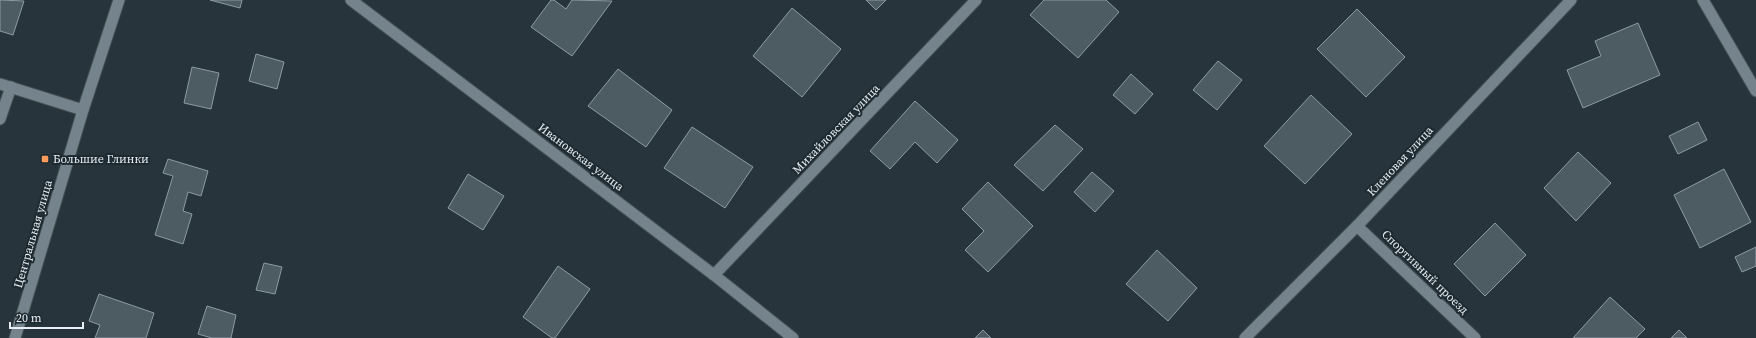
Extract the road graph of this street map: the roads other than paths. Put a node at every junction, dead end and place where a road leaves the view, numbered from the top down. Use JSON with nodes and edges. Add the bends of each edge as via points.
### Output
{"nodes":[{"id":1,"x":120,"y":0,"type":"edge"},
{"id":2,"x":350,"y":0,"type":"edge"},
{"id":3,"x":976,"y":0,"type":"edge"},
{"id":4,"x":1571,"y":0,"type":"edge"},
{"id":5,"x":1703,"y":0,"type":"edge"},
{"id":6,"x":363,"y":3,"type":"edge"},
{"id":7,"x":0,"y":84,"type":"edge"},
{"id":8,"x":11,"y":87,"type":"junction"},
{"id":9,"x":1756,"y":90,"type":"edge"},
{"id":10,"x":83,"y":110,"type":"junction"},
{"id":11,"x":0,"y":119,"type":"edge"},
{"id":12,"x":1357,"y":226,"type":"junction"},
{"id":13,"x":714,"y":275,"type":"junction"},
{"id":14,"x":15,"y":338,"type":"edge"},
{"id":15,"x":793,"y":338,"type":"edge"},
{"id":16,"x":1245,"y":338,"type":"edge"},
{"id":17,"x":1475,"y":338,"type":"edge"}],
"edges":[{"from":1,"to":10,"type":"street","name":"Центральная улица"},
{"from":2,"to":6,"type":"street","name":"Ивановская улица"},
{"from":3,"to":13,"type":"street","name":"Михайловская улица"},
{"from":4,"to":12,"type":"street","name":"Кленовая улица"},
{"from":5,"to":9,"type":"street"},
{"from":6,"to":13,"type":"street","name":"Ивановская улица"},
{"from":7,"to":8,"type":"street"},
{"from":8,"to":10,"type":"street"},
{"from":8,"to":11,"type":"street"},
{"from":10,"to":14,"type":"street","name":"Центральная улица"},
{"from":12,"to":16,"type":"street","name":"Кленовая улица"},
{"from":12,"to":17,"type":"street","name":"Спортивный проезд"},
{"from":13,"to":15,"type":"street","name":"Ивановская улица"}]}
